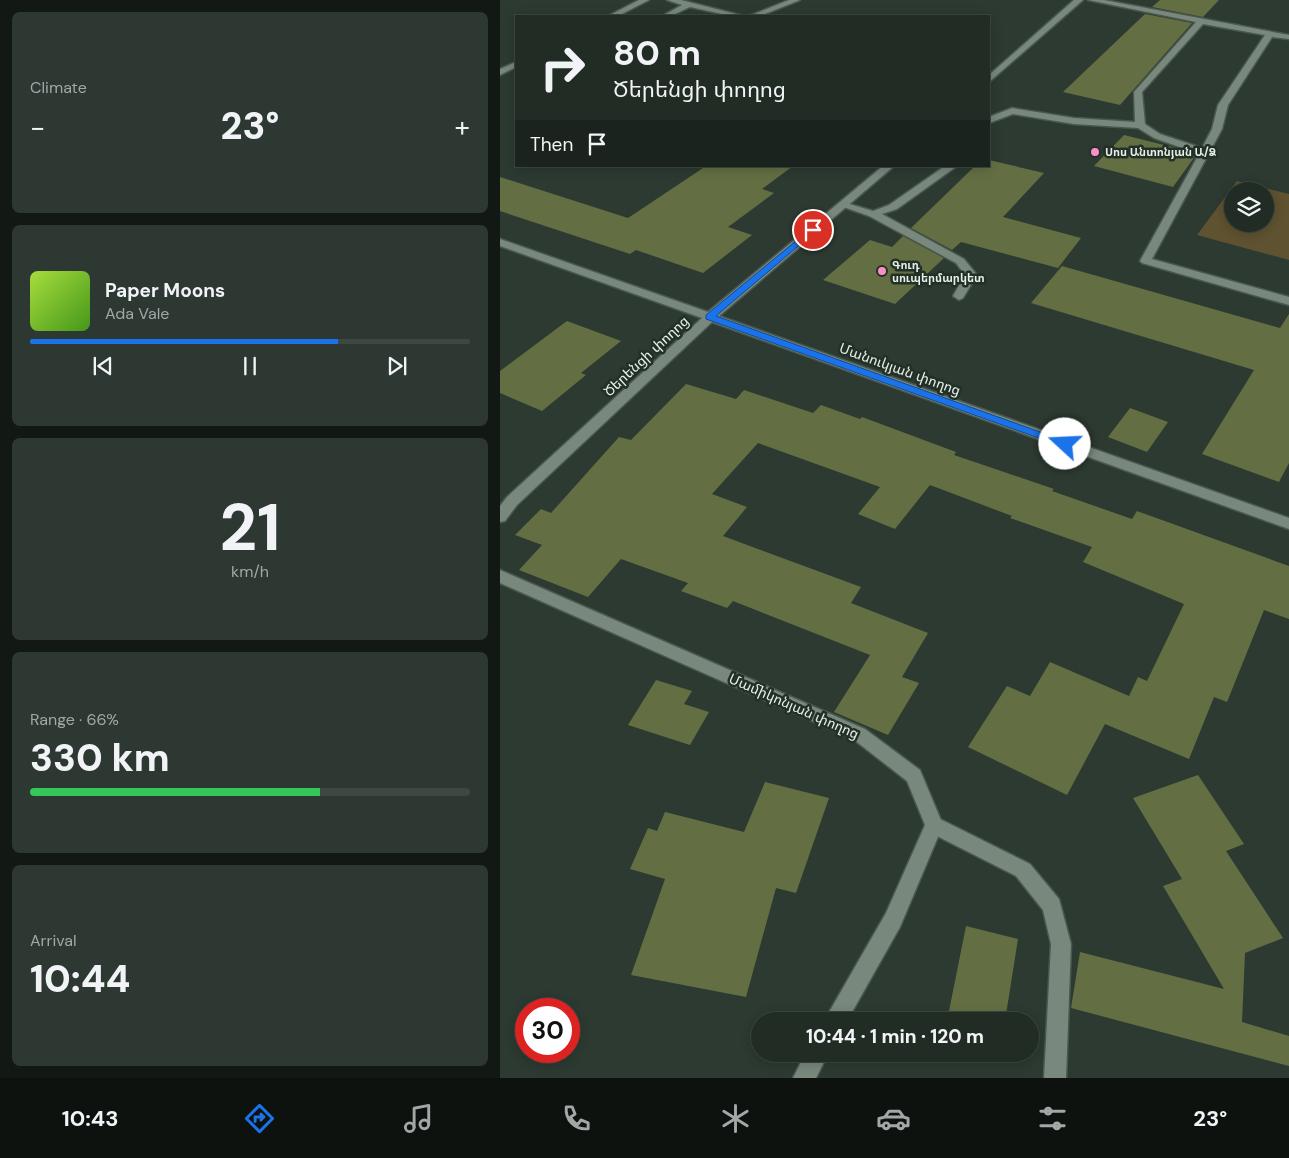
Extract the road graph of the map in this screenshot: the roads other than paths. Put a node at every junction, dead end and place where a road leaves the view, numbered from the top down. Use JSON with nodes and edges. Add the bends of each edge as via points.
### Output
{"nodes":[{"id":1,"x":645,"y":0,"type":"edge"},
{"id":2,"x":671,"y":0,"type":"edge"},
{"id":3,"x":796,"y":0,"type":"edge"},
{"id":4,"x":1079,"y":0,"type":"edge"},
{"id":5,"x":1092,"y":0,"type":"edge"},
{"id":6,"x":689,"y":4,"type":"junction"},
{"id":7,"x":614,"y":15,"type":"edge"},
{"id":8,"x":668,"y":15,"type":"edge"},
{"id":9,"x":736,"y":15,"type":"edge"},
{"id":10,"x":756,"y":15,"type":"edge"},
{"id":11,"x":1200,"y":22,"type":"junction"},
{"id":12,"x":1270,"y":34,"type":"junction"},
{"id":13,"x":1289,"y":37,"type":"edge"},
{"id":14,"x":515,"y":64,"type":"edge"},
{"id":15,"x":500,"y":72,"type":"edge"},
{"id":16,"x":990,"y":78,"type":"edge"},
{"id":17,"x":990,"y":120,"type":"edge"},
{"id":18,"x":1140,"y":125,"type":"junction"},
{"id":19,"x":1203,"y":152,"type":"junction"},
{"id":20,"x":887,"y":167,"type":"edge"},
{"id":21,"x":951,"y":167,"type":"edge"},
{"id":22,"x":843,"y":205,"type":"junction"},
{"id":23,"x":873,"y":214,"type":"junction"},
{"id":24,"x":500,"y":242,"type":"edge"},
{"id":25,"x":959,"y":296,"type":"dead end"},
{"id":26,"x":1289,"y":301,"type":"edge"},
{"id":27,"x":710,"y":317,"type":"junction"},
{"id":28,"x":500,"y":517,"type":"edge"},
{"id":29,"x":1289,"y":524,"type":"edge"},
{"id":30,"x":500,"y":576,"type":"edge"},
{"id":31,"x":934,"y":825,"type":"junction"},
{"id":32,"x":840,"y":1012,"type":"edge"},
{"id":33,"x":813,"y":1062,"type":"edge"},
{"id":34,"x":804,"y":1078,"type":"edge"},
{"id":35,"x":1055,"y":1078,"type":"edge"}],
"edges":[{"from":1,"to":7,"type":"street"},
{"from":2,"to":6,"type":"street"},
{"from":3,"to":10,"type":"street"},
{"from":4,"to":16,"type":"street"},
{"from":5,"to":11,"type":"street"},
{"from":6,"to":8,"type":"street"},
{"from":6,"to":9,"type":"street"},
{"from":11,"to":12,"type":"street"},
{"from":11,"to":18,"type":"street","via":[[1138,92]]},
{"from":12,"to":13,"type":"street"},
{"from":12,"to":19,"type":"street","via":[[1222,105],[1217,129]]},
{"from":14,"to":15,"type":"street"},
{"from":17,"to":18,"type":"street","via":[[1012,112],[1074,121]]},
{"from":18,"to":19,"type":"street","via":[[1157,136]]},
{"from":19,"to":26,"type":"street","via":[[1146,261]]},
{"from":20,"to":22,"type":"street","name":"Ծերենցի փողոց"},
{"from":21,"to":23,"type":"street","via":[[893,207]]},
{"from":22,"to":23,"type":"street"},
{"from":22,"to":27,"type":"street","name":"Ծերենցի փողոց"},
{"from":23,"to":25,"type":"street","via":[[960,261],[971,275]]},
{"from":24,"to":27,"type":"street","name":"Մանուկյան փողոց"},
{"from":27,"to":28,"type":"street","name":"Ծերենցի փողոց","via":[[512,501]]},
{"from":27,"to":29,"type":"street","name":"Մանուկյան փողոց"},
{"from":30,"to":31,"type":"street","name":"Մամիկոնյան փողոց","via":[[859,734],[914,776]]},
{"from":31,"to":32,"type":"street","via":[[893,920]]},
{"from":31,"to":35,"type":"street","via":[[1023,870],[1052,906],[1061,944]]},
{"from":33,"to":34,"type":"street"}]}
